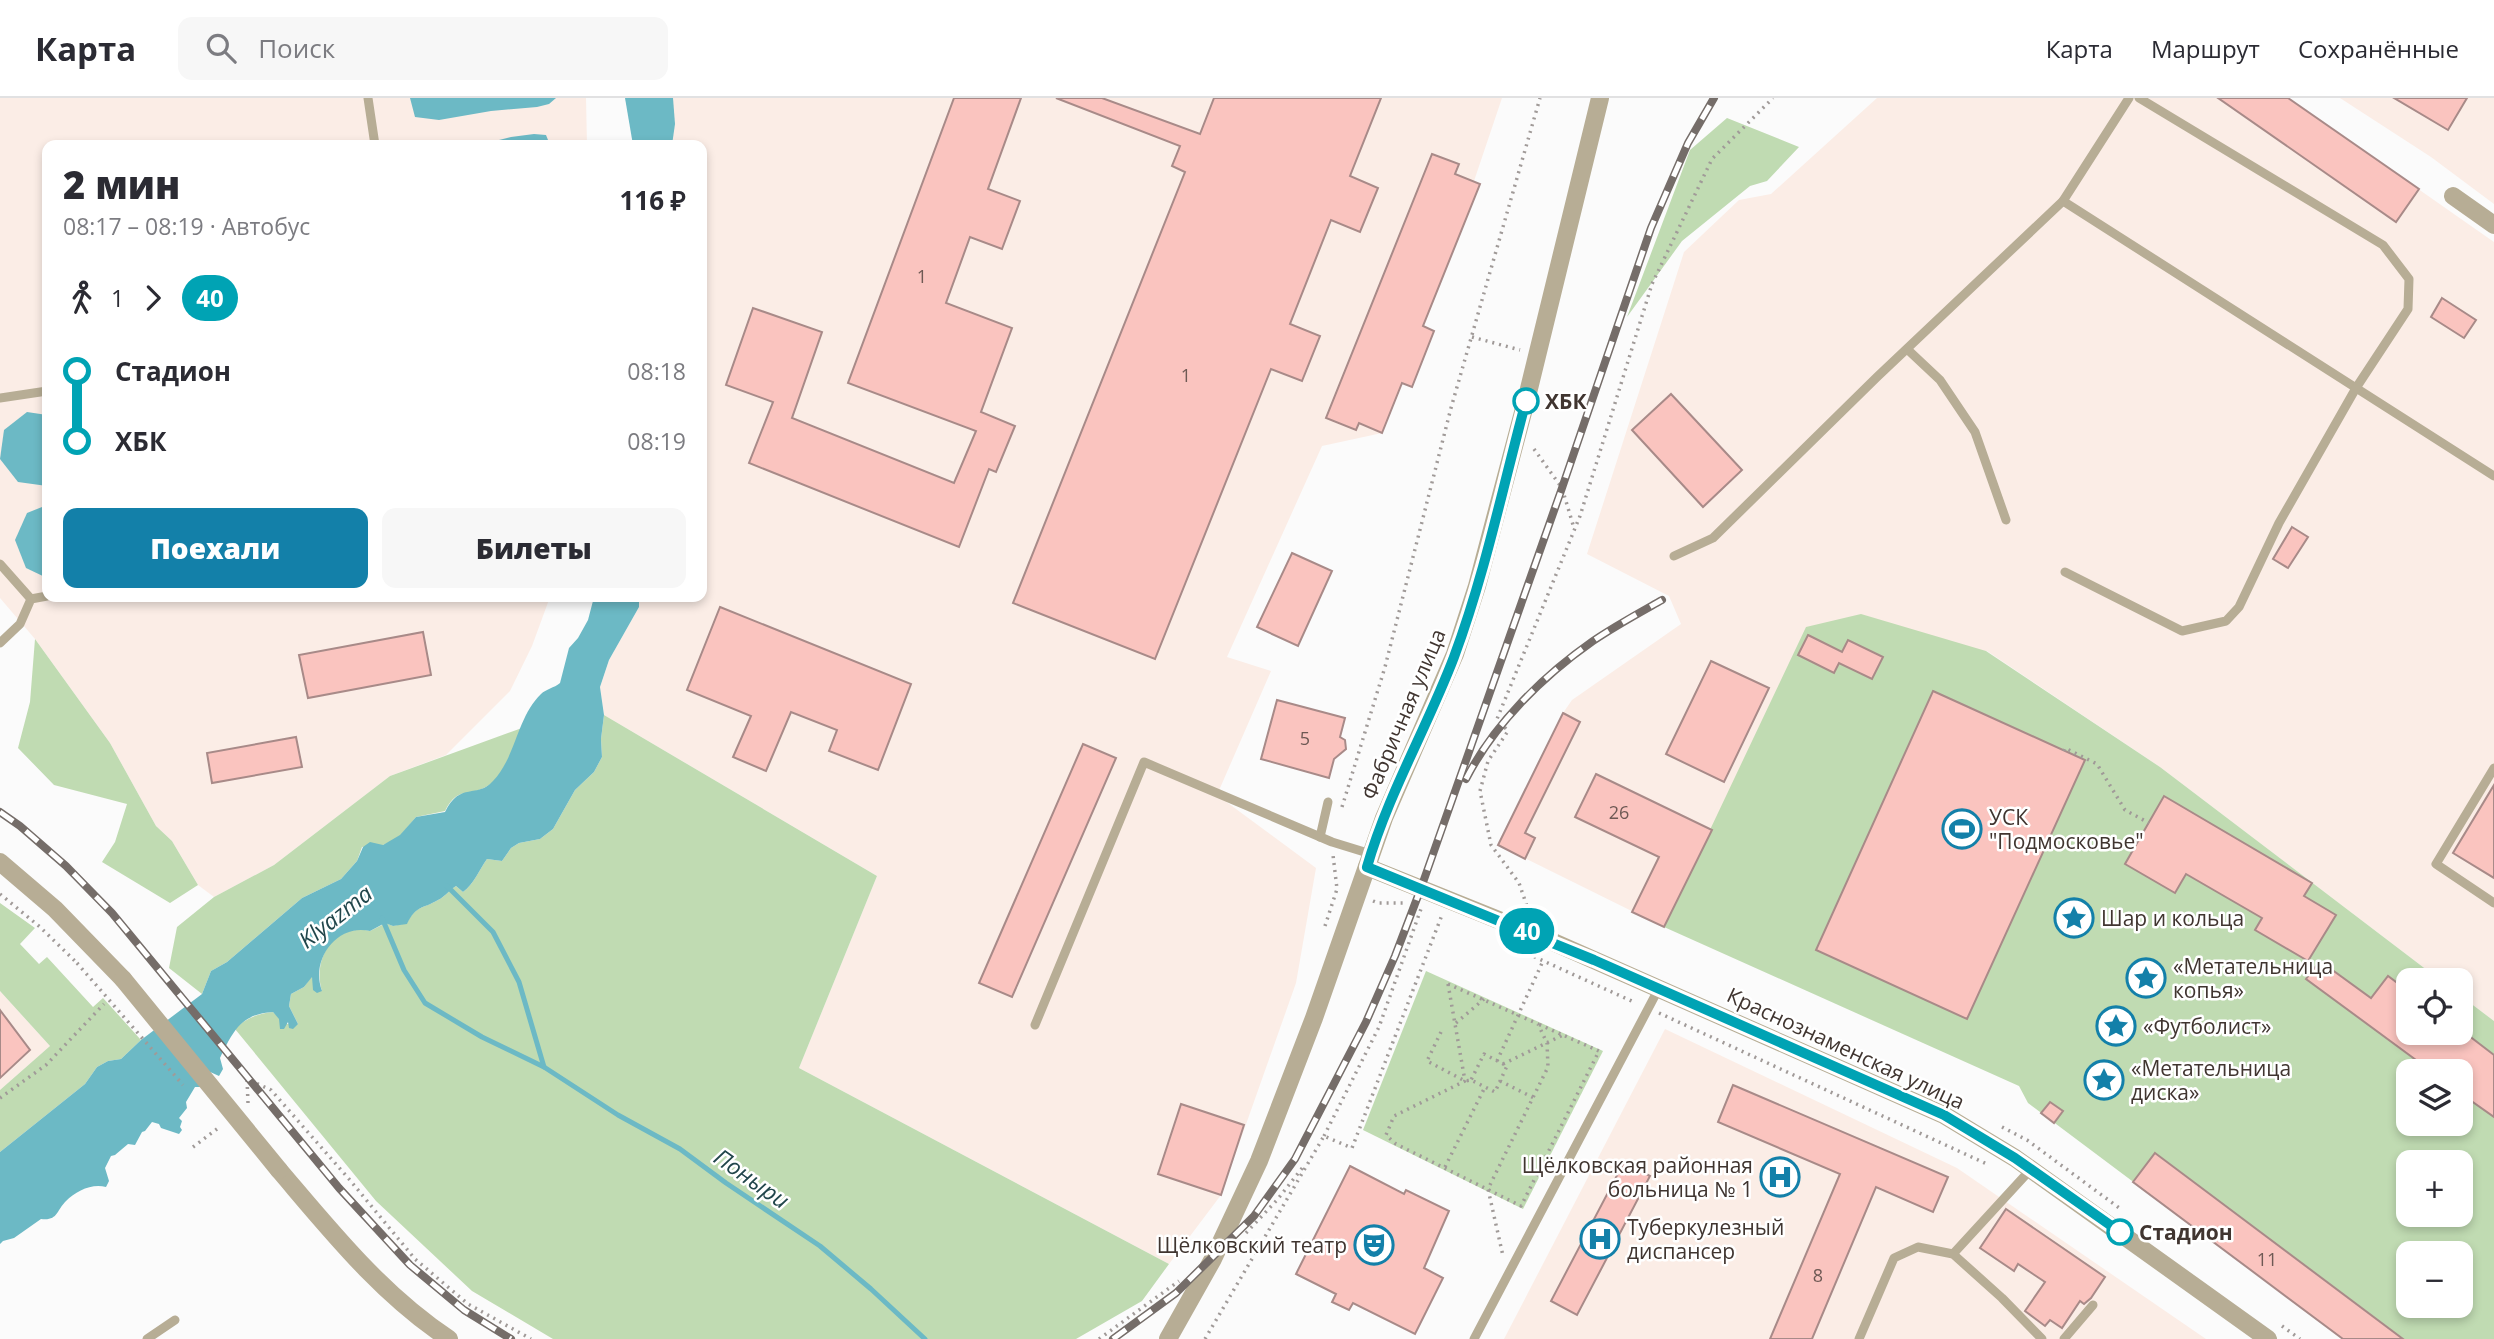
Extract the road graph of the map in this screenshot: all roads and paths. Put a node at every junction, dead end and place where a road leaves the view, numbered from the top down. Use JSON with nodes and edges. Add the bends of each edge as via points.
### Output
{"nodes":[{"id":1,"x":368,"y":98,"type":"edge"},
{"id":2,"x":1540,"y":98,"type":"edge"},
{"id":3,"x":1600,"y":98,"type":"edge"},
{"id":4,"x":1773,"y":98,"type":"edge"},
{"id":5,"x":2129,"y":98,"type":"edge"},
{"id":6,"x":2139,"y":98,"type":"edge"},
{"id":7,"x":374,"y":140,"type":"edge"},
{"id":8,"x":2453,"y":196,"type":"dead end"},
{"id":9,"x":2063,"y":201,"type":"junction"},
{"id":10,"x":2494,"y":225,"type":"edge"},
{"id":11,"x":1472,"y":337,"type":"junction"},
{"id":12,"x":1907,"y":349,"type":"junction"},
{"id":13,"x":1520,"y":350,"type":"dead end"},
{"id":14,"x":2356,"y":388,"type":"junction"},
{"id":15,"x":42,"y":392,"type":"edge"},
{"id":16,"x":0,"y":398,"type":"edge"},
{"id":17,"x":1534,"y":449,"type":"dead end"},
{"id":18,"x":2494,"y":476,"type":"edge"},
{"id":19,"x":2006,"y":520,"type":"dead end"},
{"id":20,"x":1574,"y":530,"type":"junction"},
{"id":21,"x":1674,"y":556,"type":"dead end"},
{"id":22,"x":0,"y":564,"type":"edge"},
{"id":23,"x":2065,"y":572,"type":"dead end"},
{"id":24,"x":42,"y":597,"type":"edge"},
{"id":25,"x":31,"y":599,"type":"junction"},
{"id":26,"x":0,"y":643,"type":"edge"},
{"id":27,"x":2064,"y":751,"type":"dead end"},
{"id":28,"x":2494,"y":768,"type":"edge"},
{"id":29,"x":1328,"y":802,"type":"dead end"},
{"id":30,"x":2149,"y":822,"type":"dead end"},
{"id":31,"x":1320,"y":836,"type":"junction"},
{"id":32,"x":1332,"y":842,"type":"junction"},
{"id":33,"x":1368,"y":861,"type":"junction"},
{"id":34,"x":0,"y":862,"type":"edge"},
{"id":35,"x":0,"y":894,"type":"edge"},
{"id":36,"x":1373,"y":901,"type":"dead end"},
{"id":37,"x":1415,"y":903,"type":"dead end"},
{"id":38,"x":2494,"y":903,"type":"edge"},
{"id":39,"x":1422,"y":906,"type":"dead end"},
{"id":40,"x":1529,"y":912,"type":"dead end"},
{"id":41,"x":1443,"y":913,"type":"dead end"},
{"id":42,"x":1321,"y":938,"type":"dead end"},
{"id":43,"x":1551,"y":941,"type":"junction"},
{"id":44,"x":1543,"y":961,"type":"junction"},
{"id":45,"x":1659,"y":988,"type":"junction"},
{"id":46,"x":1484,"y":999,"type":"junction"},
{"id":47,"x":104,"y":1004,"type":"dead end"},
{"id":48,"x":1649,"y":1008,"type":"junction"},
{"id":49,"x":1519,"y":1015,"type":"junction"},
{"id":50,"x":1455,"y":1024,"type":"junction"},
{"id":51,"x":1538,"y":1024,"type":"junction"},
{"id":52,"x":1035,"y":1025,"type":"dead end"},
{"id":53,"x":1441,"y":1032,"type":"dead end"},
{"id":54,"x":1563,"y":1035,"type":"junction"},
{"id":55,"x":1547,"y":1043,"type":"junction"},
{"id":56,"x":1497,"y":1061,"type":"junction"},
{"id":57,"x":1503,"y":1064,"type":"junction"},
{"id":58,"x":1468,"y":1081,"type":"junction"},
{"id":59,"x":1500,"y":1081,"type":"junction"},
{"id":60,"x":185,"y":1086,"type":"dead end"},
{"id":61,"x":1485,"y":1087,"type":"junction"},
{"id":62,"x":0,"y":1098,"type":"edge"},
{"id":63,"x":1534,"y":1098,"type":"junction"},
{"id":64,"x":248,"y":1106,"type":"dead end"},
{"id":65,"x":211,"y":1117,"type":"dead end"},
{"id":66,"x":220,"y":1127,"type":"dead end"},
{"id":67,"x":1325,"y":1136,"type":"junction"},
{"id":68,"x":1315,"y":1152,"type":"junction"},
{"id":69,"x":1444,"y":1167,"type":"junction"},
{"id":70,"x":1993,"y":1167,"type":"dead end"},
{"id":71,"x":2031,"y":1169,"type":"junction"},
{"id":72,"x":1488,"y":1189,"type":"junction"},
{"id":73,"x":1241,"y":1239,"type":"dead end"},
{"id":74,"x":1953,"y":1254,"type":"junction"},
{"id":75,"x":1504,"y":1259,"type":"dead end"},
{"id":76,"x":1176,"y":1293,"type":"dead end"},
{"id":77,"x":2093,"y":1305,"type":"dead end"},
{"id":78,"x":175,"y":1320,"type":"dead end"},
{"id":79,"x":1177,"y":1322,"type":"junction"},
{"id":80,"x":147,"y":1339,"type":"edge"},
{"id":81,"x":449,"y":1339,"type":"edge"},
{"id":82,"x":531,"y":1339,"type":"edge"},
{"id":83,"x":1099,"y":1339,"type":"edge"},
{"id":84,"x":1160,"y":1339,"type":"edge"},
{"id":85,"x":1168,"y":1339,"type":"edge"},
{"id":86,"x":1205,"y":1339,"type":"edge"},
{"id":87,"x":1474,"y":1339,"type":"edge"},
{"id":88,"x":1859,"y":1339,"type":"edge"},
{"id":89,"x":2042,"y":1339,"type":"edge"},
{"id":90,"x":2064,"y":1339,"type":"edge"},
{"id":91,"x":2268,"y":1339,"type":"edge"}],
"edges":[{"from":1,"to":7,"type":"lane"},
{"from":2,"to":11,"type":"path"},
{"from":3,"to":33,"type":"street","name":"Фабричная улица","via":[[1526,401],[1465,625]]},
{"from":4,"to":20,"type":"path","via":[[1712,159],[1652,284]]},
{"from":5,"to":9,"type":"lane"},
{"from":6,"to":14,"type":"lane","via":[[2382,245],[2409,279],[2408,309]]},
{"from":8,"to":10,"type":"street"},
{"from":9,"to":12,"type":"lane"},
{"from":9,"to":14,"type":"lane"},
{"from":11,"to":13,"type":"path"},
{"from":11,"to":32,"type":"path"},
{"from":12,"to":19,"type":"lane","via":[[1940,380],[1975,432]]},
{"from":12,"to":21,"type":"lane","via":[[1713,538]]},
{"from":14,"to":18,"type":"lane"},
{"from":14,"to":23,"type":"lane","via":[[2239,607],[2226,621],[2182,631]]},
{"from":15,"to":16,"type":"lane"},
{"from":17,"to":20,"type":"path","via":[[1562,488]]},
{"from":20,"to":40,"type":"path","via":[[1497,719],[1508,731],[1488,761],[1480,791],[1492,845],[1519,883]]},
{"from":22,"to":25,"type":"lane"},
{"from":24,"to":25,"type":"lane"},
{"from":25,"to":26,"type":"lane","via":[[20,624]]},
{"from":27,"to":30,"type":"path","via":[[2098,764],[2124,810]]},
{"from":28,"to":38,"type":"lane","via":[[2436,864]]},
{"from":29,"to":31,"type":"lane"},
{"from":31,"to":32,"type":"lane"},
{"from":31,"to":52,"type":"lane","via":[[1144,762]]},
{"from":32,"to":33,"type":"lane"},
{"from":32,"to":42,"type":"path","via":[[1337,889]]},
{"from":33,"to":43,"type":"street","name":"Краснознаменская улица"},
{"from":33,"to":79,"type":"street","name":"Фабричная улица","via":[[1259,1161]]},
{"from":34,"to":81,"type":"street","bridge":true,"via":[[55,909],[123,979],[364,1269]]},
{"from":35,"to":60,"type":"path","bridge":true,"via":[[77,962]]},
{"from":36,"to":37,"type":"path"},
{"from":39,"to":67,"type":"path","via":[[1379,1027]]},
{"from":41,"to":67,"type":"path","via":[[1352,1148]]},
{"from":43,"to":44,"type":"path"},
{"from":43,"to":45,"type":"street","name":"Краснознаменская улица"},
{"from":44,"to":48,"type":"path"},
{"from":44,"to":49,"type":"path"},
{"from":45,"to":48,"type":"lane"},
{"from":45,"to":71,"type":"street","name":"Краснознаменская улица","via":[[1944,1115]]},
{"from":46,"to":49,"type":"path"},
{"from":46,"to":50,"type":"path"},
{"from":46,"to":50,"type":"path","via":[[1448,984]]},
{"from":47,"to":62,"type":"path","via":[[46,1065]]},
{"from":48,"to":70,"type":"path"},
{"from":48,"to":87,"type":"lane"},
{"from":49,"to":51,"type":"path"},
{"from":49,"to":56,"type":"path"},
{"from":50,"to":58,"type":"path"},
{"from":51,"to":54,"type":"path"},
{"from":51,"to":55,"type":"path"},
{"from":53,"to":58,"type":"path","via":[[1427,1061]]},
{"from":54,"to":55,"type":"path"},
{"from":54,"to":72,"type":"path","via":[[1599,1051],[1521,1206]]},
{"from":55,"to":57,"type":"path"},
{"from":55,"to":63,"type":"path","via":[[1548,1067]]},
{"from":56,"to":57,"type":"path"},
{"from":56,"to":58,"type":"path","via":[[1483,1054]]},
{"from":57,"to":59,"type":"path","via":[[1507,1066]]},
{"from":58,"to":61,"type":"path"},
{"from":58,"to":69,"type":"path","via":[[1394,1116],[1385,1135]]},
{"from":59,"to":61,"type":"path","via":[[1495,1092]]},
{"from":59,"to":63,"type":"path"},
{"from":61,"to":69,"type":"path"},
{"from":63,"to":72,"type":"path"},
{"from":64,"to":82,"type":"path","via":[[247,1079],[271,1090],[415,1259],[468,1304]]},
{"from":65,"to":66,"type":"path"},
{"from":67,"to":68,"type":"path"},
{"from":68,"to":73,"type":"path"},
{"from":68,"to":86,"type":"path"},
{"from":69,"to":72,"type":"path"},
{"from":71,"to":74,"type":"lane"},
{"from":71,"to":91,"type":"street","name":"Краснознаменская улица"},
{"from":72,"to":75,"type":"path"},
{"from":74,"to":88,"type":"lane","via":[[1918,1247],[1894,1258]]},
{"from":74,"to":89,"type":"lane"},
{"from":76,"to":83,"type":"path","via":[[1184,1278]]},
{"from":77,"to":90,"type":"lane"},
{"from":78,"to":80,"type":"lane"},
{"from":79,"to":84,"type":"street","name":"Фабричная улица"},
{"from":79,"to":85,"type":"street","name":"Фабричная улица"}]}
